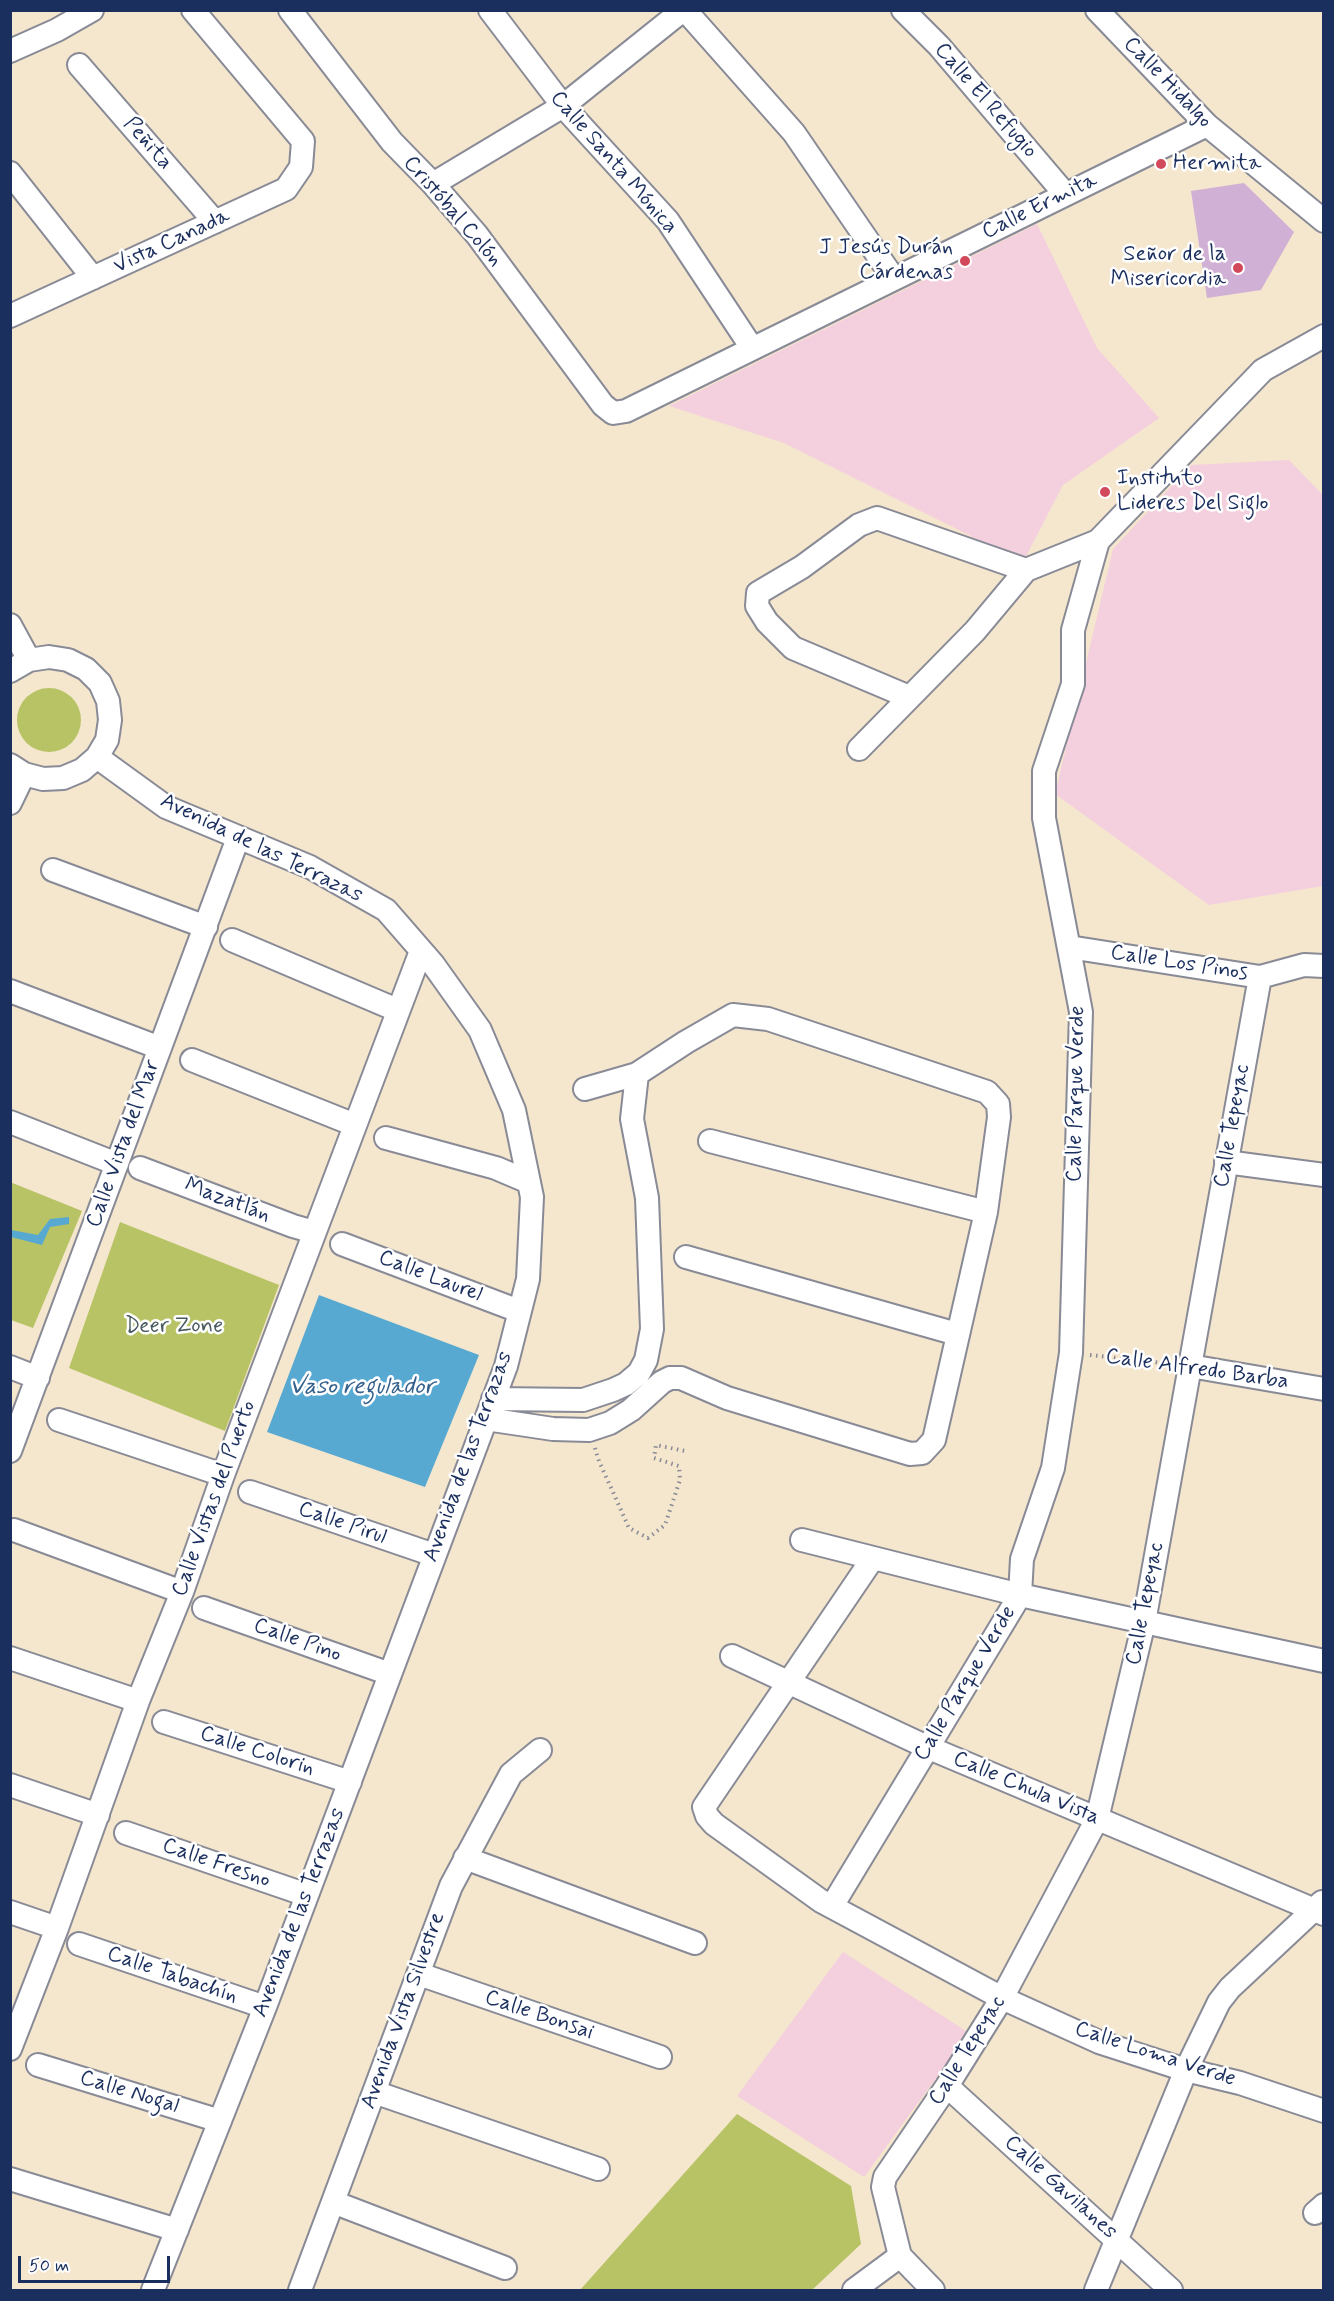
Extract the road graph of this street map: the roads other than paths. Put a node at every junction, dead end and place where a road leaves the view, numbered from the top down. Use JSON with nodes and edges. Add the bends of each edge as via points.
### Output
{"nodes":[{"id":1,"x":92,"y":10,"type":"edge"},
{"id":2,"x":193,"y":10,"type":"edge"},
{"id":3,"x":291,"y":10,"type":"edge"},
{"id":4,"x":490,"y":10,"type":"edge"},
{"id":5,"x":684,"y":10,"type":"edge"},
{"id":6,"x":903,"y":10,"type":"edge"},
{"id":7,"x":1097,"y":10,"type":"edge"},
{"id":8,"x":10,"y":51,"type":"edge"},
{"id":9,"x":79,"y":65,"type":"dead end"},
{"id":10,"x":563,"y":106,"type":"junction"},
{"id":11,"x":1207,"y":125,"type":"junction"},
{"id":12,"x":10,"y":173,"type":"edge"},
{"id":13,"x":433,"y":184,"type":"junction"},
{"id":14,"x":1065,"y":194,"type":"junction"},
{"id":15,"x":1323,"y":221,"type":"edge"},
{"id":16,"x":215,"y":222,"type":"junction"},
{"id":17,"x":93,"y":278,"type":"junction"},
{"id":18,"x":894,"y":279,"type":"junction"},
{"id":19,"x":10,"y":316,"type":"edge"},
{"id":20,"x":1323,"y":336,"type":"edge"},
{"id":21,"x":752,"y":348,"type":"junction"},
{"id":22,"x":613,"y":413,"type":"joint"},
{"id":23,"x":1098,"y":541,"type":"junction"},
{"id":24,"x":1026,"y":570,"type":"junction"},
{"id":25,"x":10,"y":625,"type":"edge"},
{"id":26,"x":20,"y":666,"type":"edge"},
{"id":27,"x":909,"y":697,"type":"junction"},
{"id":28,"x":859,"y":749,"type":"dead end"},
{"id":29,"x":97,"y":757,"type":"junction"},
{"id":30,"x":17,"y":770,"type":"edge"},
{"id":31,"x":10,"y":803,"type":"edge"},
{"id":32,"x":238,"y":838,"type":"junction"},
{"id":33,"x":54,"y":870,"type":"dead end"},
{"id":34,"x":206,"y":927,"type":"junction"},
{"id":35,"x":232,"y":940,"type":"dead end"},
{"id":36,"x":1069,"y":946,"type":"junction"},
{"id":37,"x":421,"y":951,"type":"junction"},
{"id":38,"x":1323,"y":966,"type":"edge"},
{"id":39,"x":1260,"y":977,"type":"junction"},
{"id":40,"x":10,"y":991,"type":"edge"},
{"id":41,"x":397,"y":1010,"type":"junction"},
{"id":42,"x":160,"y":1048,"type":"junction"},
{"id":43,"x":192,"y":1060,"type":"dead end"},
{"id":44,"x":637,"y":1074,"type":"junction"},
{"id":45,"x":585,"y":1089,"type":"dead end"},
{"id":46,"x":10,"y":1122,"type":"edge"},
{"id":47,"x":355,"y":1125,"type":"junction"},
{"id":48,"x":386,"y":1138,"type":"dead end"},
{"id":49,"x":710,"y":1142,"type":"dead end"},
{"id":50,"x":1226,"y":1162,"type":"junction"},
{"id":51,"x":117,"y":1164,"type":"junction"},
{"id":52,"x":140,"y":1168,"type":"dead end"},
{"id":53,"x":1323,"y":1175,"type":"edge"},
{"id":54,"x":529,"y":1182,"type":"junction"},
{"id":55,"x":986,"y":1212,"type":"junction"},
{"id":56,"x":314,"y":1232,"type":"junction"},
{"id":57,"x":342,"y":1244,"type":"dead end"},
{"id":58,"x":686,"y":1257,"type":"dead end"},
{"id":59,"x":519,"y":1311,"type":"junction"},
{"id":60,"x":957,"y":1334,"type":"junction"},
{"id":61,"x":1190,"y":1366,"type":"junction"},
{"id":62,"x":10,"y":1367,"type":"edge"},
{"id":63,"x":38,"y":1378,"type":"junction"},
{"id":64,"x":1323,"y":1389,"type":"edge"},
{"id":65,"x":490,"y":1409,"type":"junction"},
{"id":66,"x":59,"y":1420,"type":"dead end"},
{"id":67,"x":10,"y":1451,"type":"edge"},
{"id":68,"x":223,"y":1474,"type":"junction"},
{"id":69,"x":250,"y":1492,"type":"dead end"},
{"id":70,"x":14,"y":1530,"type":"dead end"},
{"id":71,"x":802,"y":1540,"type":"dead end"},
{"id":72,"x":434,"y":1555,"type":"junction"},
{"id":73,"x":873,"y":1558,"type":"junction"},
{"id":74,"x":182,"y":1592,"type":"junction"},
{"id":75,"x":1020,"y":1595,"type":"junction"},
{"id":76,"x":204,"y":1608,"type":"dead end"},
{"id":77,"x":1144,"y":1622,"type":"junction"},
{"id":78,"x":732,"y":1656,"type":"dead end"},
{"id":79,"x":10,"y":1658,"type":"edge"},
{"id":80,"x":1323,"y":1661,"type":"edge"},
{"id":81,"x":390,"y":1674,"type":"junction"},
{"id":82,"x":787,"y":1682,"type":"junction"},
{"id":83,"x":138,"y":1701,"type":"junction"},
{"id":84,"x":164,"y":1722,"type":"dead end"},
{"id":85,"x":927,"y":1747,"type":"junction"},
{"id":86,"x":540,"y":1750,"type":"dead end"},
{"id":87,"x":350,"y":1782,"type":"junction"},
{"id":88,"x":10,"y":1785,"type":"edge"},
{"id":89,"x":98,"y":1815,"type":"junction"},
{"id":90,"x":1097,"y":1819,"type":"junction"},
{"id":91,"x":126,"y":1833,"type":"dead end"},
{"id":92,"x":465,"y":1858,"type":"junction"},
{"id":93,"x":307,"y":1895,"type":"junction"},
{"id":94,"x":832,"y":1906,"type":"junction"},
{"id":95,"x":1320,"y":1908,"type":"edge"},
{"id":96,"x":10,"y":1912,"type":"edge"},
{"id":97,"x":57,"y":1928,"type":"junction"},
{"id":98,"x":695,"y":1943,"type":"dead end"},
{"id":99,"x":80,"y":1944,"type":"dead end"},
{"id":100,"x":418,"y":1974,"type":"junction"},
{"id":101,"x":1002,"y":1998,"type":"junction"},
{"id":102,"x":265,"y":2007,"type":"junction"},
{"id":103,"x":11,"y":2044,"type":"edge"},
{"id":104,"x":660,"y":2057,"type":"dead end"},
{"id":105,"x":38,"y":2065,"type":"dead end"},
{"id":106,"x":1186,"y":2070,"type":"junction"},
{"id":107,"x":947,"y":2086,"type":"junction"},
{"id":108,"x":374,"y":2092,"type":"junction"},
{"id":109,"x":1323,"y":2111,"type":"edge"},
{"id":110,"x":220,"y":2121,"type":"junction"},
{"id":111,"x":598,"y":2169,"type":"dead end"},
{"id":112,"x":10,"y":2179,"type":"edge"},
{"id":113,"x":333,"y":2202,"type":"junction"},
{"id":114,"x":177,"y":2230,"type":"junction"},
{"id":115,"x":1117,"y":2238,"type":"junction"},
{"id":116,"x":900,"y":2256,"type":"junction"},
{"id":117,"x":505,"y":2268,"type":"dead end"},
{"id":118,"x":153,"y":2290,"type":"edge"},
{"id":119,"x":300,"y":2290,"type":"edge"},
{"id":120,"x":854,"y":2290,"type":"edge"},
{"id":121,"x":933,"y":2290,"type":"edge"},
{"id":122,"x":1096,"y":2290,"type":"edge"},
{"id":123,"x":1171,"y":2290,"type":"edge"}],
"edges":[{"from":1,"to":8,"type":"street"},
{"from":2,"to":16,"type":"street","name":"Vista Canada","via":[[303,141],[301,167],[286,189]]},
{"from":3,"to":13,"type":"street","name":"Cristóbal Colón","via":[[392,142]]},
{"from":4,"to":10,"type":"street","name":"Calle Santa Mónica"},
{"from":5,"to":10,"type":"street"},
{"from":5,"to":18,"type":"street","via":[[794,133]]},
{"from":6,"to":14,"type":"street","name":"Calle El Refugio","via":[[939,46]]},
{"from":7,"to":11,"type":"street","name":"Calle Hidalgo"},
{"from":9,"to":16,"type":"street","name":"Peñita"},
{"from":10,"to":13,"type":"street"},
{"from":10,"to":21,"type":"street","name":"Calle Santa Mónica","via":[[668,221]]},
{"from":11,"to":14,"type":"street","name":"Calle Ermita"},
{"from":11,"to":15,"type":"street","name":"Calle Hidalgo"},
{"from":12,"to":17,"type":"street"},
{"from":13,"to":22,"type":"street","name":"Cristóbal Colón","via":[[477,235],[603,405]]},
{"from":14,"to":18,"type":"street","name":"Calle Ermita"},
{"from":16,"to":17,"type":"street","name":"Vista Canada"},
{"from":17,"to":19,"type":"street","name":"Vista Canada"},
{"from":18,"to":21,"type":"street","name":"Calle Ermita"},
{"from":20,"to":23,"type":"street","name":"Calle Parque Verde","via":[[1263,370]]},
{"from":21,"to":22,"type":"street","name":"Calle Ermita","via":[[626,411]]},
{"from":23,"to":24,"type":"street"},
{"from":23,"to":36,"type":"street","name":"Calle Parque Verde","via":[[1073,630],[1073,684],[1044,771],[1044,818]]},
{"from":24,"to":27,"type":"street","via":[[975,631]]},
{"from":24,"to":27,"type":"street","via":[[877,518],[859,525],[802,567],[758,593],[756,606],[793,648]]},
{"from":25,"to":26,"type":"street"},
{"from":26,"to":29,"type":"street","via":[[49,657],[68,660],[86,669],[100,683],[108,701],[110,720],[107,740]]},
{"from":27,"to":28,"type":"street"},
{"from":29,"to":30,"type":"street","via":[[82,770],[63,778],[44,779]]},
{"from":29,"to":32,"type":"street","name":"Avenida de las Terrazas","via":[[166,807]]},
{"from":30,"to":31,"type":"street"},
{"from":32,"to":34,"type":"street","name":"Calle Vista del Mar"},
{"from":32,"to":37,"type":"street","name":"Avenida de las Terrazas","via":[[310,867],[386,910]]},
{"from":33,"to":34,"type":"street"},
{"from":34,"to":42,"type":"street","name":"Calle Vista del Mar"},
{"from":35,"to":41,"type":"street"},
{"from":36,"to":39,"type":"street","name":"Calle Los Pinos"},
{"from":36,"to":75,"type":"street","name":"Calle Parque Verde","via":[[1081,1012],[1071,1353],[1053,1468],[1023,1559]]},
{"from":37,"to":41,"type":"street","name":"Calle Vistas del Puerto"},
{"from":37,"to":54,"type":"street","name":"Avenida de las Terrazas","via":[[480,1029],[514,1110]]},
{"from":38,"to":39,"type":"street","name":"Calle Los Pinos","via":[[1305,965]]},
{"from":39,"to":50,"type":"street","name":"Calle Tepeyac"},
{"from":40,"to":42,"type":"street"},
{"from":41,"to":47,"type":"street","name":"Calle Vistas del Puerto"},
{"from":42,"to":51,"type":"street","name":"Calle Vista del Mar"},
{"from":43,"to":47,"type":"street"},
{"from":44,"to":45,"type":"street"},
{"from":44,"to":55,"type":"street","via":[[733,1015],[768,1019],[987,1092],[998,1104],[999,1117]]},
{"from":44,"to":65,"type":"street","via":[[632,1119],[646,1198],[652,1329],[646,1360],[626,1384],[583,1400]]},
{"from":46,"to":51,"type":"street"},
{"from":47,"to":56,"type":"street","name":"Calle Vistas del Puerto"},
{"from":48,"to":54,"type":"street","via":[[496,1168]]},
{"from":49,"to":55,"type":"street"},
{"from":50,"to":53,"type":"street"},
{"from":50,"to":61,"type":"street","name":"Calle Tepeyac"},
{"from":51,"to":63,"type":"street","name":"Calle Vista del Mar"},
{"from":52,"to":56,"type":"street","name":"Mazatlán"},
{"from":54,"to":59,"type":"street","name":"Avenida de las Terrazas","via":[[532,1197],[528,1279]]},
{"from":55,"to":60,"type":"street"},
{"from":56,"to":68,"type":"street","name":"Calle Vistas del Puerto"},
{"from":57,"to":59,"type":"street","name":"Calle Laurel"},
{"from":58,"to":60,"type":"street"},
{"from":59,"to":65,"type":"street","name":"Avenida de las Terrazas","via":[[506,1366]]},
{"from":60,"to":65,"type":"street","via":[[934,1440],[922,1453],[910,1454],[727,1398],[681,1378],[662,1382],[624,1414],[589,1430],[553,1430]]},
{"from":61,"to":64,"type":"street","name":"Calle Alfredo Barba"},
{"from":61,"to":77,"type":"street","name":"Calle Tepeyac"},
{"from":62,"to":63,"type":"street"},
{"from":63,"to":67,"type":"street","name":"Calle Vista del Mar"},
{"from":65,"to":72,"type":"street","name":"Avenida de las Terrazas"},
{"from":66,"to":68,"type":"street"},
{"from":68,"to":74,"type":"street","name":"Calle Vistas del Puerto"},
{"from":69,"to":72,"type":"street","name":"Calle Pirul"},
{"from":70,"to":74,"type":"street"},
{"from":71,"to":73,"type":"street"},
{"from":72,"to":81,"type":"street","name":"Avenida de las Terrazas"},
{"from":73,"to":75,"type":"street"},
{"from":73,"to":82,"type":"street"},
{"from":74,"to":83,"type":"street","name":"Calle Vistas del Puerto"},
{"from":75,"to":77,"type":"street"},
{"from":75,"to":85,"type":"street","name":"Calle Parque Verde"},
{"from":76,"to":81,"type":"street","name":"Calle Pino"},
{"from":77,"to":80,"type":"street"},
{"from":77,"to":90,"type":"street","name":"Calle Tepeyac"},
{"from":78,"to":82,"type":"street","name":"Calle Chula Vista"},
{"from":79,"to":83,"type":"street"},
{"from":81,"to":87,"type":"street","name":"Avenida de las Terrazas"},
{"from":82,"to":85,"type":"street","name":"Calle Chula Vista"},
{"from":82,"to":94,"type":"street","name":"Calle Loma Verde","via":[[704,1807],[714,1824]]},
{"from":83,"to":89,"type":"street","name":"Calle Vistas del Puerto"},
{"from":84,"to":87,"type":"street","name":"Calle Colorin"},
{"from":85,"to":90,"type":"street","name":"Calle Chula Vista"},
{"from":85,"to":94,"type":"street","name":"Calle Parque Verde"},
{"from":86,"to":92,"type":"street","name":"Avenida Vista Silvestre","via":[[511,1774]]},
{"from":87,"to":93,"type":"street","name":"Avenida de las Terrazas"},
{"from":88,"to":89,"type":"street"},
{"from":89,"to":97,"type":"street","name":"Calle Vistas del Puerto"},
{"from":90,"to":95,"type":"street","name":"Calle Chula Vista"},
{"from":90,"to":101,"type":"street","name":"Calle Tepeyac"},
{"from":91,"to":93,"type":"street","name":"Calle Fresno"},
{"from":92,"to":98,"type":"street"},
{"from":92,"to":100,"type":"street","name":"Avenida Vista Silvestre"},
{"from":93,"to":102,"type":"street","name":"Avenida de las Terrazas"},
{"from":94,"to":101,"type":"street","name":"Calle Loma Verde"},
{"from":95,"to":106,"type":"street","via":[[1230,1988],[1219,2002]]},
{"from":96,"to":97,"type":"street"},
{"from":97,"to":103,"type":"street","name":"Calle Vistas del Puerto"},
{"from":99,"to":102,"type":"street","name":"Calle Tabachín"},
{"from":100,"to":104,"type":"street","name":"Calle Bonsai"},
{"from":100,"to":108,"type":"street","name":"Avenida Vista Silvestre"},
{"from":101,"to":106,"type":"street","name":"Calle Loma Verde","via":[[1099,2042]]},
{"from":101,"to":107,"type":"street","name":"Calle Tepeyac"},
{"from":102,"to":110,"type":"street","name":"Avenida de las Terrazas"},
{"from":105,"to":110,"type":"street","name":"Calle Nogal"},
{"from":106,"to":109,"type":"street","name":"Calle Loma Verde","via":[[1240,2083]]},
{"from":106,"to":115,"type":"street"},
{"from":107,"to":115,"type":"street","name":"Calle Gavilanes"},
{"from":107,"to":116,"type":"street","name":"Calle Tepeyac","via":[[885,2176],[883,2187]]},
{"from":108,"to":111,"type":"street"},
{"from":108,"to":113,"type":"street","name":"Avenida Vista Silvestre"},
{"from":110,"to":114,"type":"street","name":"Avenida de las Terrazas"},
{"from":112,"to":114,"type":"street"},
{"from":113,"to":117,"type":"street"},
{"from":113,"to":119,"type":"street","name":"Avenida Vista Silvestre"},
{"from":114,"to":118,"type":"street","name":"Avenida de las Terrazas"},
{"from":115,"to":122,"type":"street"},
{"from":115,"to":123,"type":"street","name":"Calle Gavilanes"},
{"from":116,"to":120,"type":"street"},
{"from":116,"to":121,"type":"street"}]}
